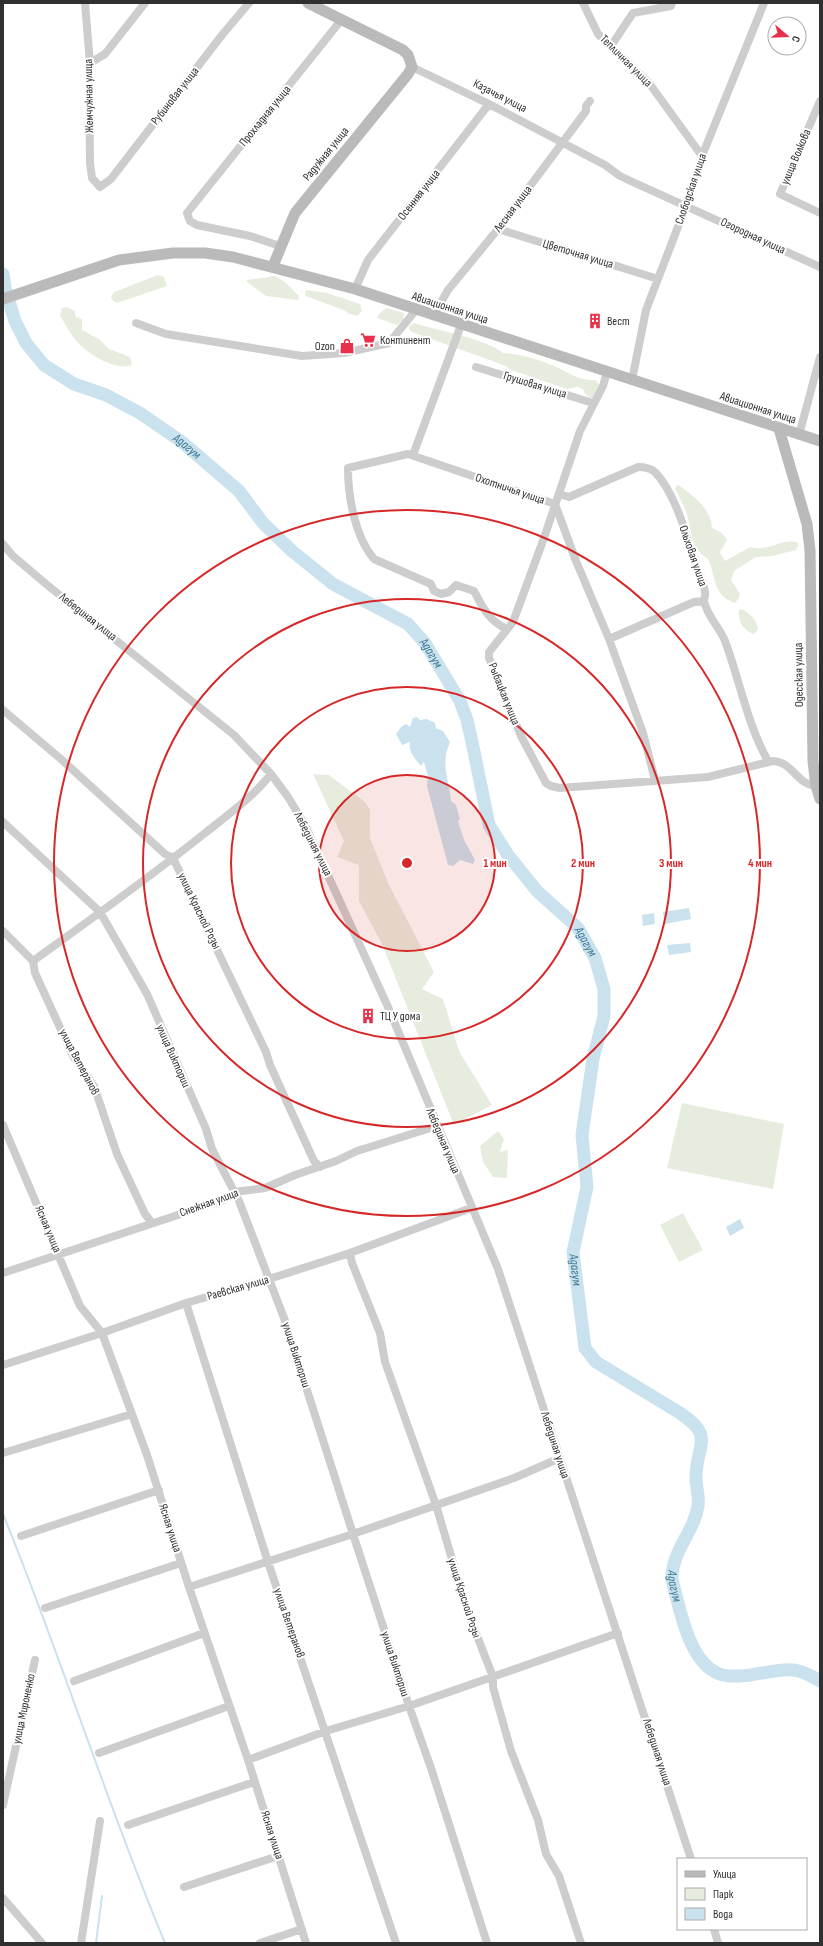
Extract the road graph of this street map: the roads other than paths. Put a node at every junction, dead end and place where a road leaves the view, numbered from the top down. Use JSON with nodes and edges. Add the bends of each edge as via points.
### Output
{"nodes":[{"id":1,"x":85,"y":3,"type":"edge"},
{"id":2,"x":145,"y":3,"type":"edge"},
{"id":3,"x":249,"y":3,"type":"edge"},
{"id":4,"x":308,"y":3,"type":"edge"},
{"id":5,"x":583,"y":3,"type":"edge"},
{"id":6,"x":672,"y":3,"type":"edge"},
{"id":7,"x":764,"y":3,"type":"edge"},
{"id":8,"x":342,"y":19,"type":"junction"},
{"id":9,"x":611,"y":46,"type":"junction"},
{"id":10,"x":90,"y":63,"type":"junction"},
{"id":11,"x":412,"y":66,"type":"junction"},
{"id":12,"x":590,"y":101,"type":"dead end"},
{"id":13,"x":820,"y":101,"type":"edge"},
{"id":14,"x":489,"y":104,"type":"junction"},
{"id":15,"x":563,"y":143,"type":"junction"},
{"id":16,"x":702,"y":156,"type":"junction"},
{"id":17,"x":100,"y":187,"type":"joint"},
{"id":18,"x":686,"y":206,"type":"junction"},
{"id":19,"x":820,"y":213,"type":"edge"},
{"id":20,"x":498,"y":229,"type":"junction"},
{"id":21,"x":280,"y":246,"type":"junction"},
{"id":22,"x":273,"y":266,"type":"junction"},
{"id":23,"x":820,"y":267,"type":"edge"},
{"id":24,"x":658,"y":279,"type":"junction"},
{"id":25,"x":355,"y":290,"type":"junction"},
{"id":26,"x":3,"y":299,"type":"edge"},
{"id":27,"x":416,"y":310,"type":"junction"},
{"id":28,"x":433,"y":316,"type":"junction"},
{"id":29,"x":136,"y":323,"type":"dead end"},
{"id":30,"x":461,"y":325,"type":"junction"},
{"id":31,"x":820,"y":357,"type":"edge"},
{"id":32,"x":476,"y":368,"type":"dead end"},
{"id":33,"x":607,"y":372,"type":"junction"},
{"id":34,"x":632,"y":380,"type":"junction"},
{"id":35,"x":594,"y":403,"type":"junction"},
{"id":36,"x":779,"y":429,"type":"junction"},
{"id":37,"x":799,"y":435,"type":"junction"},
{"id":38,"x":820,"y":441,"type":"edge"},
{"id":39,"x":413,"y":455,"type":"junction"},
{"id":40,"x":559,"y":494,"type":"junction"},
{"id":41,"x":555,"y":504,"type":"junction"},
{"id":42,"x":3,"y":544,"type":"edge"},
{"id":43,"x":704,"y":601,"type":"junction"},
{"id":44,"x":507,"y":629,"type":"junction"},
{"id":45,"x":609,"y":639,"type":"junction"},
{"id":46,"x":3,"y":710,"type":"edge"},
{"id":47,"x":768,"y":761,"type":"junction"},
{"id":48,"x":271,"y":774,"type":"junction"},
{"id":49,"x":655,"y":780,"type":"junction"},
{"id":50,"x":816,"y":786,"type":"junction"},
{"id":51,"x":820,"y":798,"type":"edge"},
{"id":52,"x":3,"y":822,"type":"edge"},
{"id":53,"x":173,"y":858,"type":"junction"},
{"id":54,"x":100,"y":912,"type":"junction"},
{"id":55,"x":3,"y":931,"type":"edge"},
{"id":56,"x":33,"y":961,"type":"junction"},
{"id":57,"x":3,"y":1125,"type":"edge"},
{"id":58,"x":437,"y":1126,"type":"junction"},
{"id":59,"x":320,"y":1166,"type":"junction"},
{"id":60,"x":234,"y":1192,"type":"junction"},
{"id":61,"x":472,"y":1208,"type":"junction"},
{"id":62,"x":152,"y":1223,"type":"junction"},
{"id":63,"x":350,"y":1253,"type":"junction"},
{"id":64,"x":59,"y":1255,"type":"junction"},
{"id":65,"x":3,"y":1273,"type":"edge"},
{"id":66,"x":269,"y":1279,"type":"junction"},
{"id":67,"x":186,"y":1303,"type":"junction"},
{"id":68,"x":102,"y":1333,"type":"junction"},
{"id":69,"x":3,"y":1364,"type":"edge"},
{"id":70,"x":132,"y":1414,"type":"junction"},
{"id":71,"x":3,"y":1453,"type":"edge"},
{"id":72,"x":560,"y":1458,"type":"junction"},
{"id":73,"x":159,"y":1490,"type":"junction"},
{"id":74,"x":436,"y":1505,"type":"junction"},
{"id":75,"x":353,"y":1534,"type":"junction"},
{"id":76,"x":21,"y":1536,"type":"dead end"},
{"id":77,"x":268,"y":1562,"type":"junction"},
{"id":78,"x":181,"y":1563,"type":"junction"},
{"id":79,"x":189,"y":1587,"type":"junction"},
{"id":80,"x":45,"y":1608,"type":"dead end"},
{"id":81,"x":204,"y":1633,"type":"junction"},
{"id":82,"x":618,"y":1633,"type":"junction"},
{"id":83,"x":34,"y":1660,"type":"dead end"},
{"id":84,"x":493,"y":1677,"type":"junction"},
{"id":85,"x":74,"y":1681,"type":"dead end"},
{"id":86,"x":229,"y":1706,"type":"junction"},
{"id":87,"x":408,"y":1706,"type":"junction"},
{"id":88,"x":326,"y":1731,"type":"junction"},
{"id":89,"x":99,"y":1753,"type":"dead end"},
{"id":90,"x":248,"y":1760,"type":"junction"},
{"id":91,"x":254,"y":1782,"type":"junction"},
{"id":92,"x":3,"y":1805,"type":"edge"},
{"id":93,"x":100,"y":1821,"type":"dead end"},
{"id":94,"x":128,"y":1825,"type":"dead end"},
{"id":95,"x":278,"y":1856,"type":"junction"},
{"id":96,"x":692,"y":1858,"type":"edge"},
{"id":97,"x":184,"y":1887,"type":"dead end"},
{"id":98,"x":3,"y":1898,"type":"edge"},
{"id":99,"x":302,"y":1929,"type":"junction"},
{"id":100,"x":714,"y":1930,"type":"edge"},
{"id":101,"x":42,"y":1943,"type":"edge"},
{"id":102,"x":80,"y":1943,"type":"edge"},
{"id":103,"x":260,"y":1943,"type":"edge"},
{"id":104,"x":306,"y":1943,"type":"edge"},
{"id":105,"x":396,"y":1943,"type":"edge"},
{"id":106,"x":487,"y":1943,"type":"edge"},
{"id":107,"x":581,"y":1943,"type":"edge"},
{"id":108,"x":718,"y":1943,"type":"edge"}],
"edges":[{"from":1,"to":10,"type":"street","name":"Жемчужная улица"},
{"from":2,"to":10,"type":"street","via":[[104,54]]},
{"from":3,"to":17,"type":"street","name":"Рубиновая улица","via":[[111,179]]},
{"from":4,"to":8,"type":"main road"},
{"from":5,"to":9,"type":"street","name":"Тепличная улица","via":[[598,34]]},
{"from":6,"to":9,"type":"street","via":[[671,6],[633,13]]},
{"from":7,"to":16,"type":"street","name":"Слободская улица"},
{"from":8,"to":11,"type":"main road","via":[[403,50]]},
{"from":8,"to":21,"type":"street","name":"Прохладная улица","via":[[187,214],[190,221],[197,225],[250,236]]},
{"from":9,"to":16,"type":"street","name":"Тепличная улица","via":[[649,83]]},
{"from":10,"to":17,"type":"street","name":"Жемчужная улица","via":[[90,163],[92,178]]},
{"from":11,"to":14,"type":"street","name":"Казачья улица"},
{"from":11,"to":21,"type":"main road","name":"Радужная улица","via":[[295,213]]},
{"from":12,"to":15,"type":"street","name":"Лесная улица","via":[[586,111]]},
{"from":13,"to":19,"type":"street","name":"улица Волкова","via":[[780,194]]},
{"from":14,"to":15,"type":"street","name":"Казачья улица"},
{"from":14,"to":25,"type":"street","name":"Осенняя улица","via":[[368,260]]},
{"from":15,"to":18,"type":"street","name":"Казачья улица","via":[[605,165],[620,176]]},
{"from":15,"to":20,"type":"street","name":"Лесная улица"},
{"from":16,"to":18,"type":"street","name":"Слободская улица"},
{"from":18,"to":23,"type":"street","name":"Огородная улица"},
{"from":18,"to":24,"type":"street","name":"Слободская улица"},
{"from":20,"to":24,"type":"street","name":"Цветочная улица"},
{"from":20,"to":28,"type":"street","name":"Лесная улица","via":[[448,290]]},
{"from":21,"to":22,"type":"main road","name":"Радужная улица"},
{"from":22,"to":25,"type":"main road","name":"Авиационная улица"},
{"from":22,"to":26,"type":"main road","name":"Авиационная улица","via":[[206,253],[173,253],[119,260]]},
{"from":24,"to":34,"type":"street","name":"Слободская улица","via":[[646,310]]},
{"from":25,"to":27,"type":"main road","name":"Авиационная улица"},
{"from":27,"to":28,"type":"main road","name":"Авиационная улица"},
{"from":27,"to":29,"type":"street","via":[[389,343],[344,353],[302,356],[166,334]]},
{"from":28,"to":30,"type":"main road","name":"Авиационная улица"},
{"from":30,"to":33,"type":"main road","name":"Авиационная улица"},
{"from":30,"to":39,"type":"street"},
{"from":31,"to":37,"type":"street"},
{"from":32,"to":35,"type":"street","name":"Грушовая улица"},
{"from":33,"to":34,"type":"main road","name":"Авиационная улица"},
{"from":33,"to":35,"type":"street"},
{"from":34,"to":36,"type":"main road","name":"Авиационная улица"},
{"from":35,"to":40,"type":"street","via":[[580,431]]},
{"from":36,"to":37,"type":"main road","name":"Авиационная улица"},
{"from":36,"to":50,"type":"main road","name":"Одесская улица","via":[[807,524],[810,550]]},
{"from":37,"to":38,"type":"main road","name":"Авиационная улица"},
{"from":39,"to":41,"type":"street","name":"Охотничья улица"},
{"from":39,"to":44,"type":"street","name":"Охотничья улица","via":[[348,468],[352,510],[368,552],[374,559],[431,584],[434,591],[441,594],[449,592],[456,585],[474,591],[485,613]]},
{"from":40,"to":41,"type":"street"},
{"from":40,"to":43,"type":"street","name":"Ольховая улица","via":[[569,497],[638,467],[654,471],[676,509],[705,592]]},
{"from":41,"to":44,"type":"street","via":[[513,622]]},
{"from":41,"to":45,"type":"street","name":"Охотничья улица","via":[[576,562]]},
{"from":42,"to":48,"type":"street","name":"Лебединая улица","via":[[46,584],[234,735]]},
{"from":43,"to":45,"type":"street","via":[[694,602]]},
{"from":43,"to":47,"type":"street","name":"Ольховая улица","via":[[724,639],[750,722]]},
{"from":44,"to":49,"type":"street","name":"Рыбацкая улица","via":[[493,646],[489,658],[521,736],[546,783],[560,788]]},
{"from":45,"to":49,"type":"street","name":"Охотничья улица","via":[[644,733]]},
{"from":46,"to":53,"type":"street","name":"улица Красной Розы","via":[[165,854]]},
{"from":47,"to":49,"type":"street","via":[[708,777]]},
{"from":47,"to":50,"type":"street","via":[[780,761],[788,766],[799,780],[808,786]]},
{"from":48,"to":53,"type":"street","via":[[243,802]]},
{"from":48,"to":58,"type":"street","name":"Лебединая улица","via":[[292,802],[318,849]]},
{"from":50,"to":51,"type":"main road","name":"Одесская улица"},
{"from":52,"to":54,"type":"street","name":"улица Виктории"},
{"from":53,"to":54,"type":"street"},
{"from":53,"to":59,"type":"street","name":"улица Красной Розы","via":[[263,1044],[314,1161]]},
{"from":54,"to":56,"type":"street"},
{"from":54,"to":60,"type":"street","name":"улица Виктории","via":[[147,994],[206,1129],[212,1149]]},
{"from":55,"to":56,"type":"street","name":"улица Ветеранов"},
{"from":56,"to":62,"type":"street","name":"улица Ветеранов","via":[[35,973],[73,1056],[94,1086],[117,1154],[145,1214]]},
{"from":57,"to":64,"type":"street","name":"Ясная улица"},
{"from":58,"to":59,"type":"street","name":"Снежная улица","via":[[357,1151]]},
{"from":58,"to":61,"type":"street","name":"Лебединая улица"},
{"from":59,"to":60,"type":"street","name":"Снежная улица","via":[[265,1188]]},
{"from":60,"to":62,"type":"street","name":"Снежная улица","via":[[223,1200]]},
{"from":60,"to":66,"type":"street","name":"улица Виктории"},
{"from":61,"to":63,"type":"street","name":"Раевская улица"},
{"from":61,"to":72,"type":"street","name":"Лебединая улица","via":[[498,1269]]},
{"from":62,"to":64,"type":"street","name":"Снежная улица"},
{"from":63,"to":66,"type":"street","name":"Раевская улица"},
{"from":63,"to":74,"type":"street","name":"улица Красной Розы","via":[[380,1333],[385,1362]]},
{"from":64,"to":65,"type":"street","name":"Снежная улица"},
{"from":64,"to":68,"type":"street","name":"Ясная улица","via":[[80,1306]]},
{"from":66,"to":67,"type":"street","name":"Раевская улица"},
{"from":66,"to":75,"type":"street","name":"улица Виктории","via":[[284,1318]]},
{"from":67,"to":68,"type":"street","name":"Раевская улица"},
{"from":67,"to":77,"type":"street","name":"улица Ветеранов"},
{"from":68,"to":69,"type":"street","name":"Раевская улица"},
{"from":68,"to":70,"type":"street","name":"Ясная улица"},
{"from":70,"to":71,"type":"street"},
{"from":70,"to":73,"type":"street","name":"Ясная улица"},
{"from":72,"to":74,"type":"street","via":[[514,1478]]},
{"from":72,"to":82,"type":"street","name":"Лебединая улица"},
{"from":73,"to":76,"type":"street"},
{"from":73,"to":78,"type":"street","name":"Ясная улица"},
{"from":74,"to":75,"type":"street"},
{"from":74,"to":84,"type":"street","name":"улица Красной Розы","via":[[467,1610]]},
{"from":75,"to":77,"type":"street"},
{"from":75,"to":87,"type":"street","name":"улица Виктории"},
{"from":77,"to":79,"type":"street"},
{"from":77,"to":88,"type":"street","name":"улица Ветеранов"},
{"from":78,"to":79,"type":"street","name":"Ясная улица"},
{"from":78,"to":80,"type":"street"},
{"from":79,"to":81,"type":"street","name":"Ясная улица"},
{"from":81,"to":85,"type":"street"},
{"from":81,"to":86,"type":"street","name":"Ясная улица"},
{"from":82,"to":84,"type":"street"},
{"from":82,"to":96,"type":"street","name":"Лебединая улица"},
{"from":83,"to":92,"type":"street","name":"улица Мироненко"},
{"from":84,"to":87,"type":"street"},
{"from":84,"to":107,"type":"street","name":"улица Красной Розы","via":[[493,1687],[511,1751],[538,1820],[546,1854],[559,1876]]},
{"from":86,"to":89,"type":"street"},
{"from":86,"to":90,"type":"street","name":"Ясная улица"},
{"from":87,"to":88,"type":"street"},
{"from":87,"to":106,"type":"street","name":"улица Виктории","via":[[431,1768]]},
{"from":88,"to":90,"type":"street"},
{"from":88,"to":105,"type":"street","name":"улица Ветеранов"},
{"from":90,"to":91,"type":"street","name":"Ясная улица"},
{"from":91,"to":94,"type":"street"},
{"from":91,"to":95,"type":"street","name":"Ясная улица"},
{"from":93,"to":102,"type":"street"},
{"from":95,"to":97,"type":"street"},
{"from":95,"to":99,"type":"street","name":"Ясная улица"},
{"from":98,"to":101,"type":"street"},
{"from":99,"to":103,"type":"street"},
{"from":99,"to":104,"type":"street","name":"Ясная улица"},
{"from":100,"to":108,"type":"street"}]}
